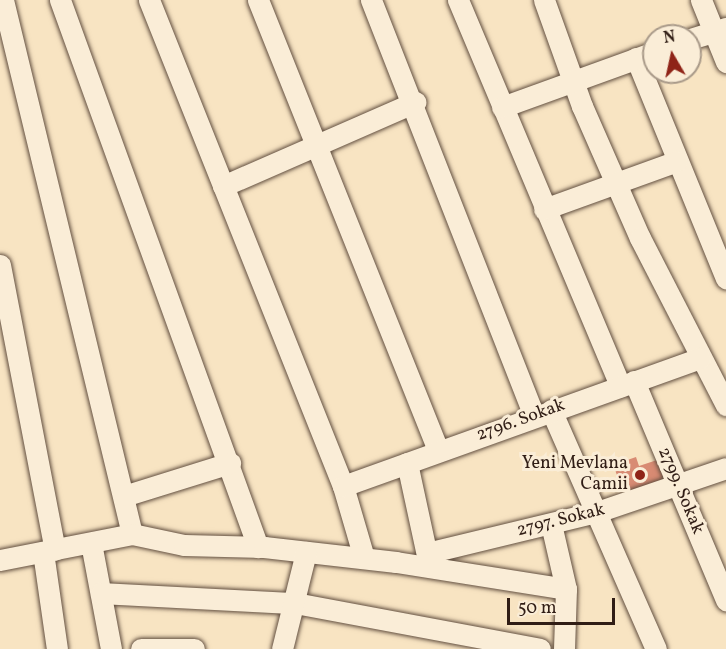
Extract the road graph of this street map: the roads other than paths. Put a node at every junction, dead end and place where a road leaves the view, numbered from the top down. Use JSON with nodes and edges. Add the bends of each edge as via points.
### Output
{"nodes":[{"id":1,"x":3,"y":0,"type":"edge"},
{"id":2,"x":60,"y":0,"type":"edge"},
{"id":3,"x":149,"y":0,"type":"edge"},
{"id":4,"x":258,"y":0,"type":"edge"},
{"id":5,"x":371,"y":0,"type":"edge"},
{"id":6,"x":458,"y":0,"type":"edge"},
{"id":7,"x":544,"y":0,"type":"edge"},
{"id":8,"x":701,"y":0,"type":"edge"},
{"id":9,"x":720,"y":29,"type":"edge"},
{"id":10,"x":702,"y":35,"type":"edge"},
{"id":11,"x":642,"y":56,"type":"edge"},
{"id":12,"x":726,"y":62,"type":"edge"},
{"id":13,"x":573,"y":81,"type":"junction"},
{"id":14,"x":653,"y":84,"type":"edge"},
{"id":15,"x":415,"y":102,"type":"junction"},
{"id":16,"x":502,"y":107,"type":"junction"},
{"id":17,"x":317,"y":146,"type":"junction"},
{"id":18,"x":676,"y":161,"type":"junction"},
{"id":19,"x":616,"y":184,"type":"junction"},
{"id":20,"x":223,"y":186,"type":"junction"},
{"id":21,"x":544,"y":209,"type":"junction"},
{"id":22,"x":0,"y":265,"type":"edge"},
{"id":23,"x":726,"y":278,"type":"edge"},
{"id":24,"x":700,"y":358,"type":"junction"},
{"id":25,"x":627,"y":384,"type":"junction"},
{"id":26,"x":726,"y":405,"type":"edge"},
{"id":27,"x":543,"y":413,"type":"junction"},
{"id":28,"x":438,"y":451,"type":"junction"},
{"id":29,"x":407,"y":463,"type":"junction"},
{"id":30,"x":230,"y":464,"type":"junction"},
{"id":31,"x":726,"y":468,"type":"edge"},
{"id":32,"x":343,"y":486,"type":"junction"},
{"id":33,"x":678,"y":487,"type":"junction"},
{"id":34,"x":127,"y":495,"type":"junction"},
{"id":35,"x":597,"y":512,"type":"junction"},
{"id":36,"x":550,"y":524,"type":"junction"},
{"id":37,"x":132,"y":534,"type":"junction"},
{"id":38,"x":91,"y":543,"type":"junction"},
{"id":39,"x":258,"y":547,"type":"junction"},
{"id":40,"x":49,"y":551,"type":"junction"},
{"id":41,"x":306,"y":552,"type":"junction"},
{"id":42,"x":364,"y":558,"type":"junction"},
{"id":43,"x":0,"y":560,"type":"edge"},
{"id":44,"x":428,"y":560,"type":"junction"},
{"id":45,"x":566,"y":589,"type":"junction"},
{"id":46,"x":101,"y":593,"type":"junction"},
{"id":47,"x":726,"y":600,"type":"edge"},
{"id":48,"x":292,"y":602,"type":"junction"},
{"id":49,"x":57,"y":649,"type":"edge"},
{"id":50,"x":111,"y":649,"type":"edge"},
{"id":51,"x":141,"y":649,"type":"edge"},
{"id":52,"x":194,"y":649,"type":"edge"},
{"id":53,"x":282,"y":649,"type":"edge"},
{"id":54,"x":540,"y":649,"type":"edge"},
{"id":55,"x":564,"y":649,"type":"edge"},
{"id":56,"x":656,"y":649,"type":"edge"}],
"edges":[{"from":1,"to":34,"type":"street"},
{"from":2,"to":30,"type":"street"},
{"from":3,"to":20,"type":"street"},
{"from":4,"to":17,"type":"street"},
{"from":5,"to":15,"type":"street"},
{"from":6,"to":16,"type":"street","name":"2799. Sokak"},
{"from":7,"to":13,"type":"street"},
{"from":8,"to":9,"type":"street"},
{"from":9,"to":10,"type":"street"},
{"from":9,"to":12,"type":"street"},
{"from":11,"to":13,"type":"street"},
{"from":13,"to":16,"type":"street"},
{"from":13,"to":19,"type":"street"},
{"from":14,"to":18,"type":"street"},
{"from":15,"to":17,"type":"street"},
{"from":15,"to":27,"type":"street"},
{"from":16,"to":21,"type":"street","name":"2799. Sokak"},
{"from":17,"to":20,"type":"street"},
{"from":17,"to":28,"type":"street"},
{"from":18,"to":19,"type":"street"},
{"from":18,"to":23,"type":"street"},
{"from":19,"to":21,"type":"street"},
{"from":19,"to":24,"type":"street"},
{"from":20,"to":32,"type":"street"},
{"from":21,"to":25,"type":"street","name":"2799. Sokak"},
{"from":22,"to":40,"type":"street"},
{"from":24,"to":25,"type":"street","name":"2796. Sokak"},
{"from":24,"to":26,"type":"street"},
{"from":25,"to":27,"type":"street","name":"2796. Sokak"},
{"from":25,"to":33,"type":"street","name":"2799. Sokak"},
{"from":27,"to":28,"type":"street","name":"2796. Sokak"},
{"from":27,"to":35,"type":"street"},
{"from":28,"to":29,"type":"street","name":"2796. Sokak"},
{"from":29,"to":32,"type":"street","name":"2796. Sokak"},
{"from":29,"to":44,"type":"street"},
{"from":30,"to":34,"type":"street"},
{"from":30,"to":39,"type":"street"},
{"from":31,"to":33,"type":"street","name":"2797. Sokak"},
{"from":32,"to":42,"type":"street"},
{"from":33,"to":35,"type":"street","name":"2797. Sokak"},
{"from":33,"to":47,"type":"street","name":"2799. Sokak"},
{"from":34,"to":37,"type":"street"},
{"from":35,"to":36,"type":"street","name":"2797. Sokak"},
{"from":35,"to":56,"type":"street"},
{"from":36,"to":44,"type":"street","name":"2797. Sokak"},
{"from":36,"to":45,"type":"street"},
{"from":37,"to":38,"type":"street"},
{"from":37,"to":39,"type":"street","via":[[184,546]]},
{"from":38,"to":40,"type":"street"},
{"from":38,"to":46,"type":"street"},
{"from":39,"to":41,"type":"street"},
{"from":40,"to":43,"type":"street"},
{"from":40,"to":49,"type":"street"},
{"from":41,"to":42,"type":"street"},
{"from":41,"to":48,"type":"street"},
{"from":42,"to":44,"type":"street"},
{"from":44,"to":45,"type":"street"},
{"from":45,"to":55,"type":"street"},
{"from":46,"to":48,"type":"street"},
{"from":46,"to":50,"type":"street"},
{"from":48,"to":53,"type":"street"},
{"from":48,"to":54,"type":"street"},
{"from":51,"to":52,"type":"street"}]}
